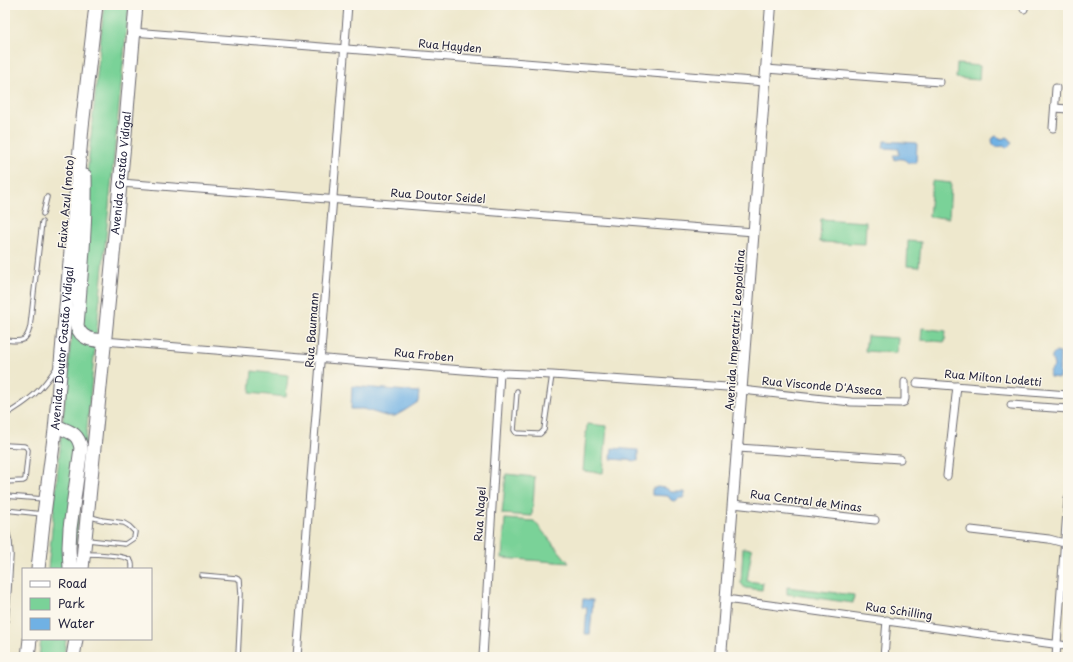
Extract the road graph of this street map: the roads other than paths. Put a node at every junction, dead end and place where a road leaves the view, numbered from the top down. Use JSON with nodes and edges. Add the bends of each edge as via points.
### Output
{"nodes":[{"id":1,"x":97,"y":5,"type":"edge"},
{"id":2,"x":136,"y":5,"type":"edge"},
{"id":3,"x":348,"y":5,"type":"edge"},
{"id":4,"x":771,"y":5,"type":"edge"},
{"id":5,"x":133,"y":32,"type":"junction"},
{"id":6,"x":345,"y":49,"type":"junction"},
{"id":7,"x":766,"y":69,"type":"junction"},
{"id":8,"x":765,"y":82,"type":"junction"},
{"id":9,"x":940,"y":82,"type":"dead end"},
{"id":10,"x":1056,"y":88,"type":"dead end"},
{"id":11,"x":1055,"y":108,"type":"junction"},
{"id":12,"x":1068,"y":109,"type":"edge"},
{"id":13,"x":82,"y":127,"type":"junction"},
{"id":14,"x":1053,"y":128,"type":"dead end"},
{"id":15,"x":83,"y":143,"type":"junction"},
{"id":16,"x":121,"y":183,"type":"junction"},
{"id":17,"x":47,"y":197,"type":"dead end"},
{"id":18,"x":333,"y":199,"type":"junction"},
{"id":19,"x":43,"y":214,"type":"dead end"},
{"id":20,"x":42,"y":222,"type":"dead end"},
{"id":21,"x":754,"y":232,"type":"junction"},
{"id":22,"x":5,"y":340,"type":"edge"},
{"id":23,"x":104,"y":340,"type":"junction"},
{"id":24,"x":321,"y":358,"type":"junction"},
{"id":25,"x":62,"y":359,"type":"junction"},
{"id":26,"x":500,"y":373,"type":"junction"},
{"id":27,"x":552,"y":375,"type":"junction"},
{"id":28,"x":905,"y":382,"type":"dead end"},
{"id":29,"x":916,"y":383,"type":"dead end"},
{"id":30,"x":957,"y":386,"type":"junction"},
{"id":31,"x":517,"y":390,"type":"dead end"},
{"id":32,"x":742,"y":390,"type":"junction"},
{"id":33,"x":1068,"y":396,"type":"edge"},
{"id":34,"x":1011,"y":405,"type":"dead end"},
{"id":35,"x":1068,"y":409,"type":"edge"},
{"id":36,"x":5,"y":415,"type":"edge"},
{"id":37,"x":56,"y":426,"type":"junction"},
{"id":38,"x":5,"y":445,"type":"edge"},
{"id":39,"x":738,"y":448,"type":"junction"},
{"id":40,"x":900,"y":459,"type":"dead end"},
{"id":41,"x":947,"y":476,"type":"dead end"},
{"id":42,"x":5,"y":482,"type":"edge"},
{"id":43,"x":5,"y":496,"type":"edge"},
{"id":44,"x":1068,"y":498,"type":"edge"},
{"id":45,"x":46,"y":499,"type":"junction"},
{"id":46,"x":733,"y":504,"type":"junction"},
{"id":47,"x":5,"y":510,"type":"edge"},
{"id":48,"x":44,"y":514,"type":"junction"},
{"id":49,"x":1067,"y":515,"type":"edge"},
{"id":50,"x":87,"y":516,"type":"junction"},
{"id":51,"x":875,"y":520,"type":"dead end"},
{"id":52,"x":5,"y":526,"type":"edge"},
{"id":53,"x":971,"y":530,"type":"dead end"},
{"id":54,"x":85,"y":540,"type":"junction"},
{"id":55,"x":1064,"y":543,"type":"junction"},
{"id":56,"x":84,"y":554,"type":"junction"},
{"id":57,"x":1065,"y":564,"type":"edge"},
{"id":58,"x":39,"y":568,"type":"edge"},
{"id":59,"x":39,"y":568,"type":"edge"},
{"id":60,"x":70,"y":568,"type":"edge"},
{"id":61,"x":82,"y":568,"type":"edge"},
{"id":62,"x":132,"y":568,"type":"edge"},
{"id":63,"x":200,"y":575,"type":"dead end"},
{"id":64,"x":726,"y":599,"type":"junction"},
{"id":65,"x":887,"y":620,"type":"junction"},
{"id":66,"x":5,"y":632,"type":"edge"},
{"id":67,"x":31,"y":640,"type":"edge"},
{"id":68,"x":76,"y":640,"type":"edge"},
{"id":69,"x":1056,"y":644,"type":"junction"},
{"id":70,"x":1068,"y":646,"type":"edge"},
{"id":71,"x":30,"y":657,"type":"edge"},
{"id":72,"x":73,"y":657,"type":"edge"},
{"id":73,"x":238,"y":657,"type":"edge"},
{"id":74,"x":297,"y":657,"type":"edge"},
{"id":75,"x":482,"y":657,"type":"edge"},
{"id":76,"x":722,"y":657,"type":"edge"},
{"id":77,"x":884,"y":657,"type":"edge"},
{"id":78,"x":1056,"y":657,"type":"edge"}],
"edges":[{"from":1,"to":13,"type":"highway"},
{"from":1,"to":15,"type":"main road","name":"Faixa Azul (moto)"},
{"from":2,"to":5,"type":"highway","name":"Avenida Gastão Vidigal"},
{"from":3,"to":6,"type":"street","name":"Rua Baumann"},
{"from":4,"to":7,"type":"main road","name":"Avenida Imperatriz Leopoldina"},
{"from":5,"to":6,"type":"street","name":"Rua Hayden"},
{"from":5,"to":16,"type":"highway","name":"Avenida Gastão Vidigal"},
{"from":6,"to":8,"type":"street","name":"Rua Hayden"},
{"from":6,"to":18,"type":"street","name":"Rua Baumann"},
{"from":7,"to":8,"type":"main road","name":"Avenida Imperatriz Leopoldina"},
{"from":7,"to":9,"type":"street"},
{"from":8,"to":21,"type":"main road","name":"Avenida Imperatriz Leopoldina"},
{"from":10,"to":11,"type":"street"},
{"from":11,"to":12,"type":"street"},
{"from":11,"to":14,"type":"street"},
{"from":13,"to":15,"type":"highway"},
{"from":13,"to":25,"type":"highway","name":"Avenida Doutor Gastão Vidigal"},
{"from":15,"to":23,"type":"highway","via":[[85,199],[77,326],[84,336]]},
{"from":15,"to":37,"type":"main road","name":"Faixa Azul (moto)"},
{"from":16,"to":18,"type":"street","name":"Rua Doutor Seidel"},
{"from":16,"to":23,"type":"highway","name":"Avenida Gastão Vidigal"},
{"from":17,"to":19,"type":"lane"},
{"from":18,"to":21,"type":"street","name":"Rua Doutor Seidel"},
{"from":18,"to":24,"type":"street","name":"Rua Baumann"},
{"from":20,"to":22,"type":"lane","via":[[28,335],[20,341]]},
{"from":21,"to":32,"type":"main road","name":"Avenida Imperatriz Leopoldina"},
{"from":23,"to":24,"type":"street","name":"Rua Froben"},
{"from":23,"to":50,"type":"highway"},
{"from":24,"to":26,"type":"street","name":"Rua Froben"},
{"from":24,"to":74,"type":"street","name":"Rua Baumann"},
{"from":25,"to":36,"type":"lane","via":[[37,393]]},
{"from":25,"to":37,"type":"highway","name":"Avenida Doutor Gastão Vidigal"},
{"from":26,"to":27,"type":"street","name":"Rua Froben"},
{"from":26,"to":75,"type":"street","name":"Rua Nagel"},
{"from":27,"to":31,"type":"lane","via":[[544,430],[540,434],[515,432],[513,428]]},
{"from":27,"to":32,"type":"street","name":"Rua Froben"},
{"from":28,"to":32,"type":"street","name":"Rua Visconde D'Asseca","via":[[905,399],[901,403],[851,402]]},
{"from":29,"to":30,"type":"street","name":"Rua Milton Lodetti"},
{"from":30,"to":33,"type":"street","name":"Rua Milton Lodetti"},
{"from":30,"to":41,"type":"street"},
{"from":32,"to":39,"type":"main road","name":"Avenida Imperatriz Leopoldina"},
{"from":34,"to":35,"type":"street"},
{"from":37,"to":45,"type":"highway","name":"Avenida Doutor Gastão Vidigal"},
{"from":37,"to":58,"type":"main road","name":"Faixa Azul (moto)"},
{"from":37,"to":60,"type":"highway","via":[[78,438],[81,448],[70,528]]},
{"from":38,"to":42,"type":"lane","via":[[24,446],[28,450],[25,480]]},
{"from":39,"to":40,"type":"street"},
{"from":39,"to":46,"type":"main road","name":"Avenida Imperatriz Leopoldina"},
{"from":43,"to":45,"type":"lane"},
{"from":44,"to":49,"type":"street"},
{"from":45,"to":48,"type":"highway","name":"Avenida Doutor Gastão Vidigal"},
{"from":46,"to":51,"type":"street","name":"Rua Central de Minas"},
{"from":46,"to":64,"type":"main road","name":"Avenida Imperatriz Leopoldina"},
{"from":47,"to":48,"type":"lane"},
{"from":48,"to":59,"type":"highway","name":"Avenida Doutor Gastão Vidigal"},
{"from":49,"to":55,"type":"street"},
{"from":50,"to":54,"type":"highway"},
{"from":50,"to":54,"type":"lane","via":[[124,523],[134,532],[134,538],[125,544]]},
{"from":52,"to":66,"type":"lane","via":[[11,555]]},
{"from":53,"to":55,"type":"street","via":[[1050,539]]},
{"from":54,"to":56,"type":"highway"},
{"from":55,"to":57,"type":"street"},
{"from":56,"to":61,"type":"highway"},
{"from":56,"to":62,"type":"lane","via":[[127,558],[131,561]]},
{"from":57,"to":69,"type":"street"},
{"from":63,"to":73,"type":"lane","via":[[240,580]]},
{"from":64,"to":65,"type":"street","name":"Rua Schilling"},
{"from":64,"to":76,"type":"main road","name":"Avenida Imperatriz Leopoldina"},
{"from":65,"to":69,"type":"street","name":"Rua Schilling"},
{"from":65,"to":77,"type":"street"},
{"from":67,"to":71,"type":"highway"},
{"from":68,"to":72,"type":"highway"},
{"from":69,"to":70,"type":"street","name":"Rua Schilling"},
{"from":69,"to":78,"type":"street"}]}
